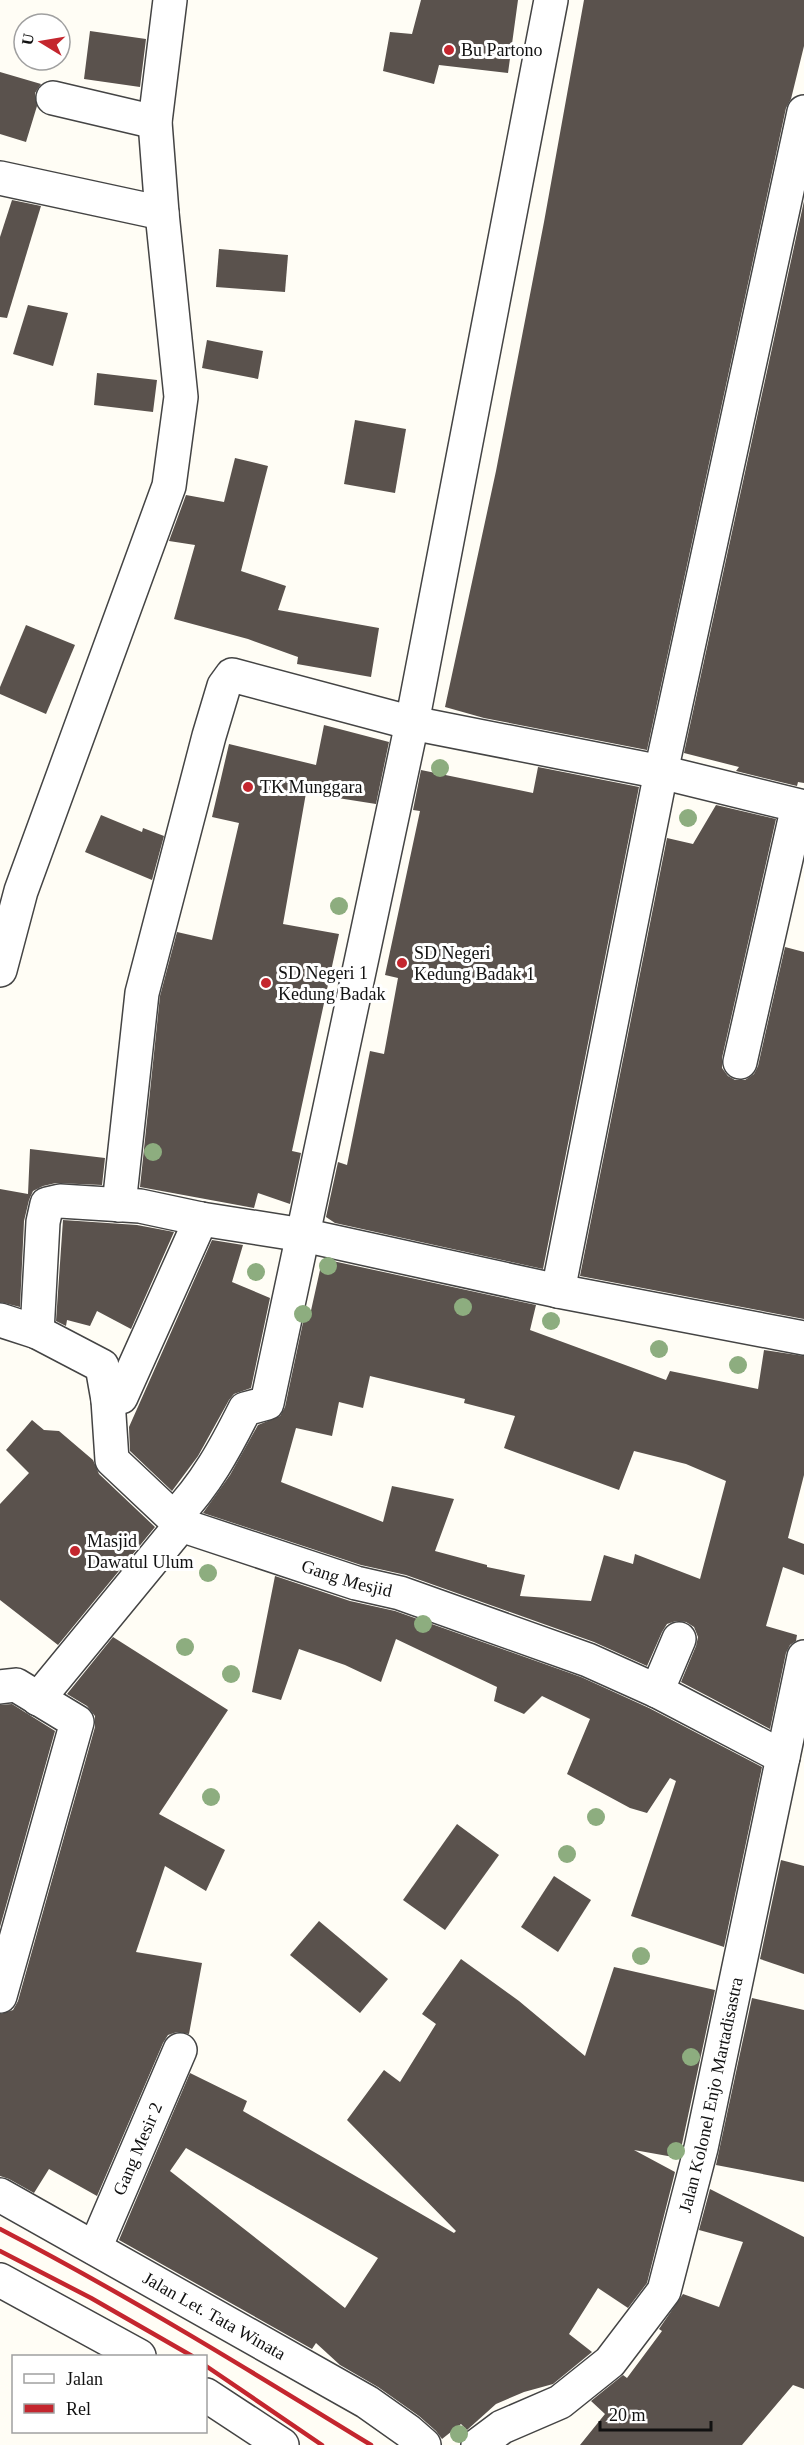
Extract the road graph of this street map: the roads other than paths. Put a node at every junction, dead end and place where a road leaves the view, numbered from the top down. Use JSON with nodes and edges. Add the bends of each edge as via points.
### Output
{"nodes":[{"id":1,"x":170,"y":0,"type":"edge"},
{"id":2,"x":551,"y":0,"type":"edge"},
{"id":3,"x":53,"y":98,"type":"dead end"},
{"id":4,"x":804,"y":112,"type":"edge"},
{"id":5,"x":155,"y":122,"type":"junction"},
{"id":6,"x":0,"y":178,"type":"edge"},
{"id":7,"x":162,"y":213,"type":"junction"},
{"id":8,"x":412,"y":723,"type":"junction"},
{"id":9,"x":661,"y":772,"type":"junction"},
{"id":10,"x":801,"y":807,"type":"edge"},
{"id":11,"x":0,"y":970,"type":"edge"},
{"id":12,"x":740,"y":1062,"type":"dead end"},
{"id":13,"x":119,"y":1205,"type":"junction"},
{"id":14,"x":201,"y":1219,"type":"junction"},
{"id":15,"x":303,"y":1235,"type":"junction"},
{"id":16,"x":558,"y":1291,"type":"junction"},
{"id":17,"x":0,"y":1320,"type":"edge"},
{"id":18,"x":37,"y":1332,"type":"junction"},
{"id":19,"x":804,"y":1338,"type":"edge"},
{"id":20,"x":108,"y":1400,"type":"junction"},
{"id":21,"x":178,"y":1521,"type":"junction"},
{"id":22,"x":679,"y":1639,"type":"dead end"},
{"id":23,"x":804,"y":1657,"type":"edge"},
{"id":24,"x":0,"y":1687,"type":"edge"},
{"id":25,"x":657,"y":1691,"type":"junction"},
{"id":26,"x":38,"y":1699,"type":"junction"},
{"id":27,"x":783,"y":1757,"type":"junction"},
{"id":28,"x":0,"y":1996,"type":"edge"},
{"id":29,"x":180,"y":2050,"type":"dead end"},
{"id":30,"x":0,"y":2195,"type":"edge"},
{"id":31,"x":95,"y":2248,"type":"junction"},
{"id":32,"x":0,"y":2280,"type":"edge"},
{"id":33,"x":137,"y":2355,"type":"edge"},
{"id":34,"x":207,"y":2396,"type":"edge"},
{"id":35,"x":282,"y":2445,"type":"edge"},
{"id":36,"x":424,"y":2445,"type":"edge"},
{"id":37,"x":478,"y":2445,"type":"edge"}],
"edges":[{"from":1,"to":5,"type":"street"},
{"from":2,"to":8,"type":"street"},
{"from":3,"to":5,"type":"street"},
{"from":4,"to":9,"type":"street"},
{"from":5,"to":7,"type":"street"},
{"from":6,"to":7,"type":"street"},
{"from":7,"to":11,"type":"street","via":[[181,397],[169,486],[21,891]]},
{"from":8,"to":9,"type":"street"},
{"from":8,"to":13,"type":"street","via":[[244,677],[232,675],[224,686],[142,993]]},
{"from":8,"to":15,"type":"street"},
{"from":9,"to":10,"type":"street"},
{"from":9,"to":16,"type":"street"},
{"from":10,"to":12,"type":"street"},
{"from":13,"to":14,"type":"street"},
{"from":13,"to":18,"type":"street","via":[[60,1201],[47,1204]]},
{"from":14,"to":15,"type":"street"},
{"from":14,"to":20,"type":"street","via":[[121,1397]]},
{"from":15,"to":16,"type":"street"},
{"from":15,"to":21,"type":"street","via":[[267,1403],[245,1409]]},
{"from":16,"to":19,"type":"street"},
{"from":17,"to":18,"type":"street","name":"Gang Mesjid"},
{"from":18,"to":20,"type":"street","name":"Gang Mesjid","via":[[102,1366]]},
{"from":20,"to":21,"type":"street","name":"Gang Mesjid","via":[[112,1460]]},
{"from":21,"to":25,"type":"street","name":"Gang Mesjid","via":[[356,1583],[400,1593],[588,1660]]},
{"from":21,"to":26,"type":"street"},
{"from":22,"to":25,"type":"street"},
{"from":23,"to":27,"type":"street","name":"Jalan Kolonel Enjo Martadisastra"},
{"from":24,"to":26,"type":"street","via":[[16,1685]]},
{"from":25,"to":27,"type":"street","name":"Gang Mesjid"},
{"from":26,"to":28,"type":"street","via":[[77,1722]]},
{"from":27,"to":37,"type":"street","name":"Jalan Kolonel Enjo Martadisastra","via":[[701,2148],[664,2292],[610,2362],[560,2402],[502,2427]]},
{"from":29,"to":31,"type":"street","name":"Gang Mesir 2"},
{"from":30,"to":31,"type":"street","name":"Jalan Let. Tata Winata"},
{"from":31,"to":36,"type":"street","name":"Jalan Let. Tata Winata","via":[[367,2402]]},
{"from":32,"to":33,"type":"street"},
{"from":34,"to":35,"type":"street"}]}
